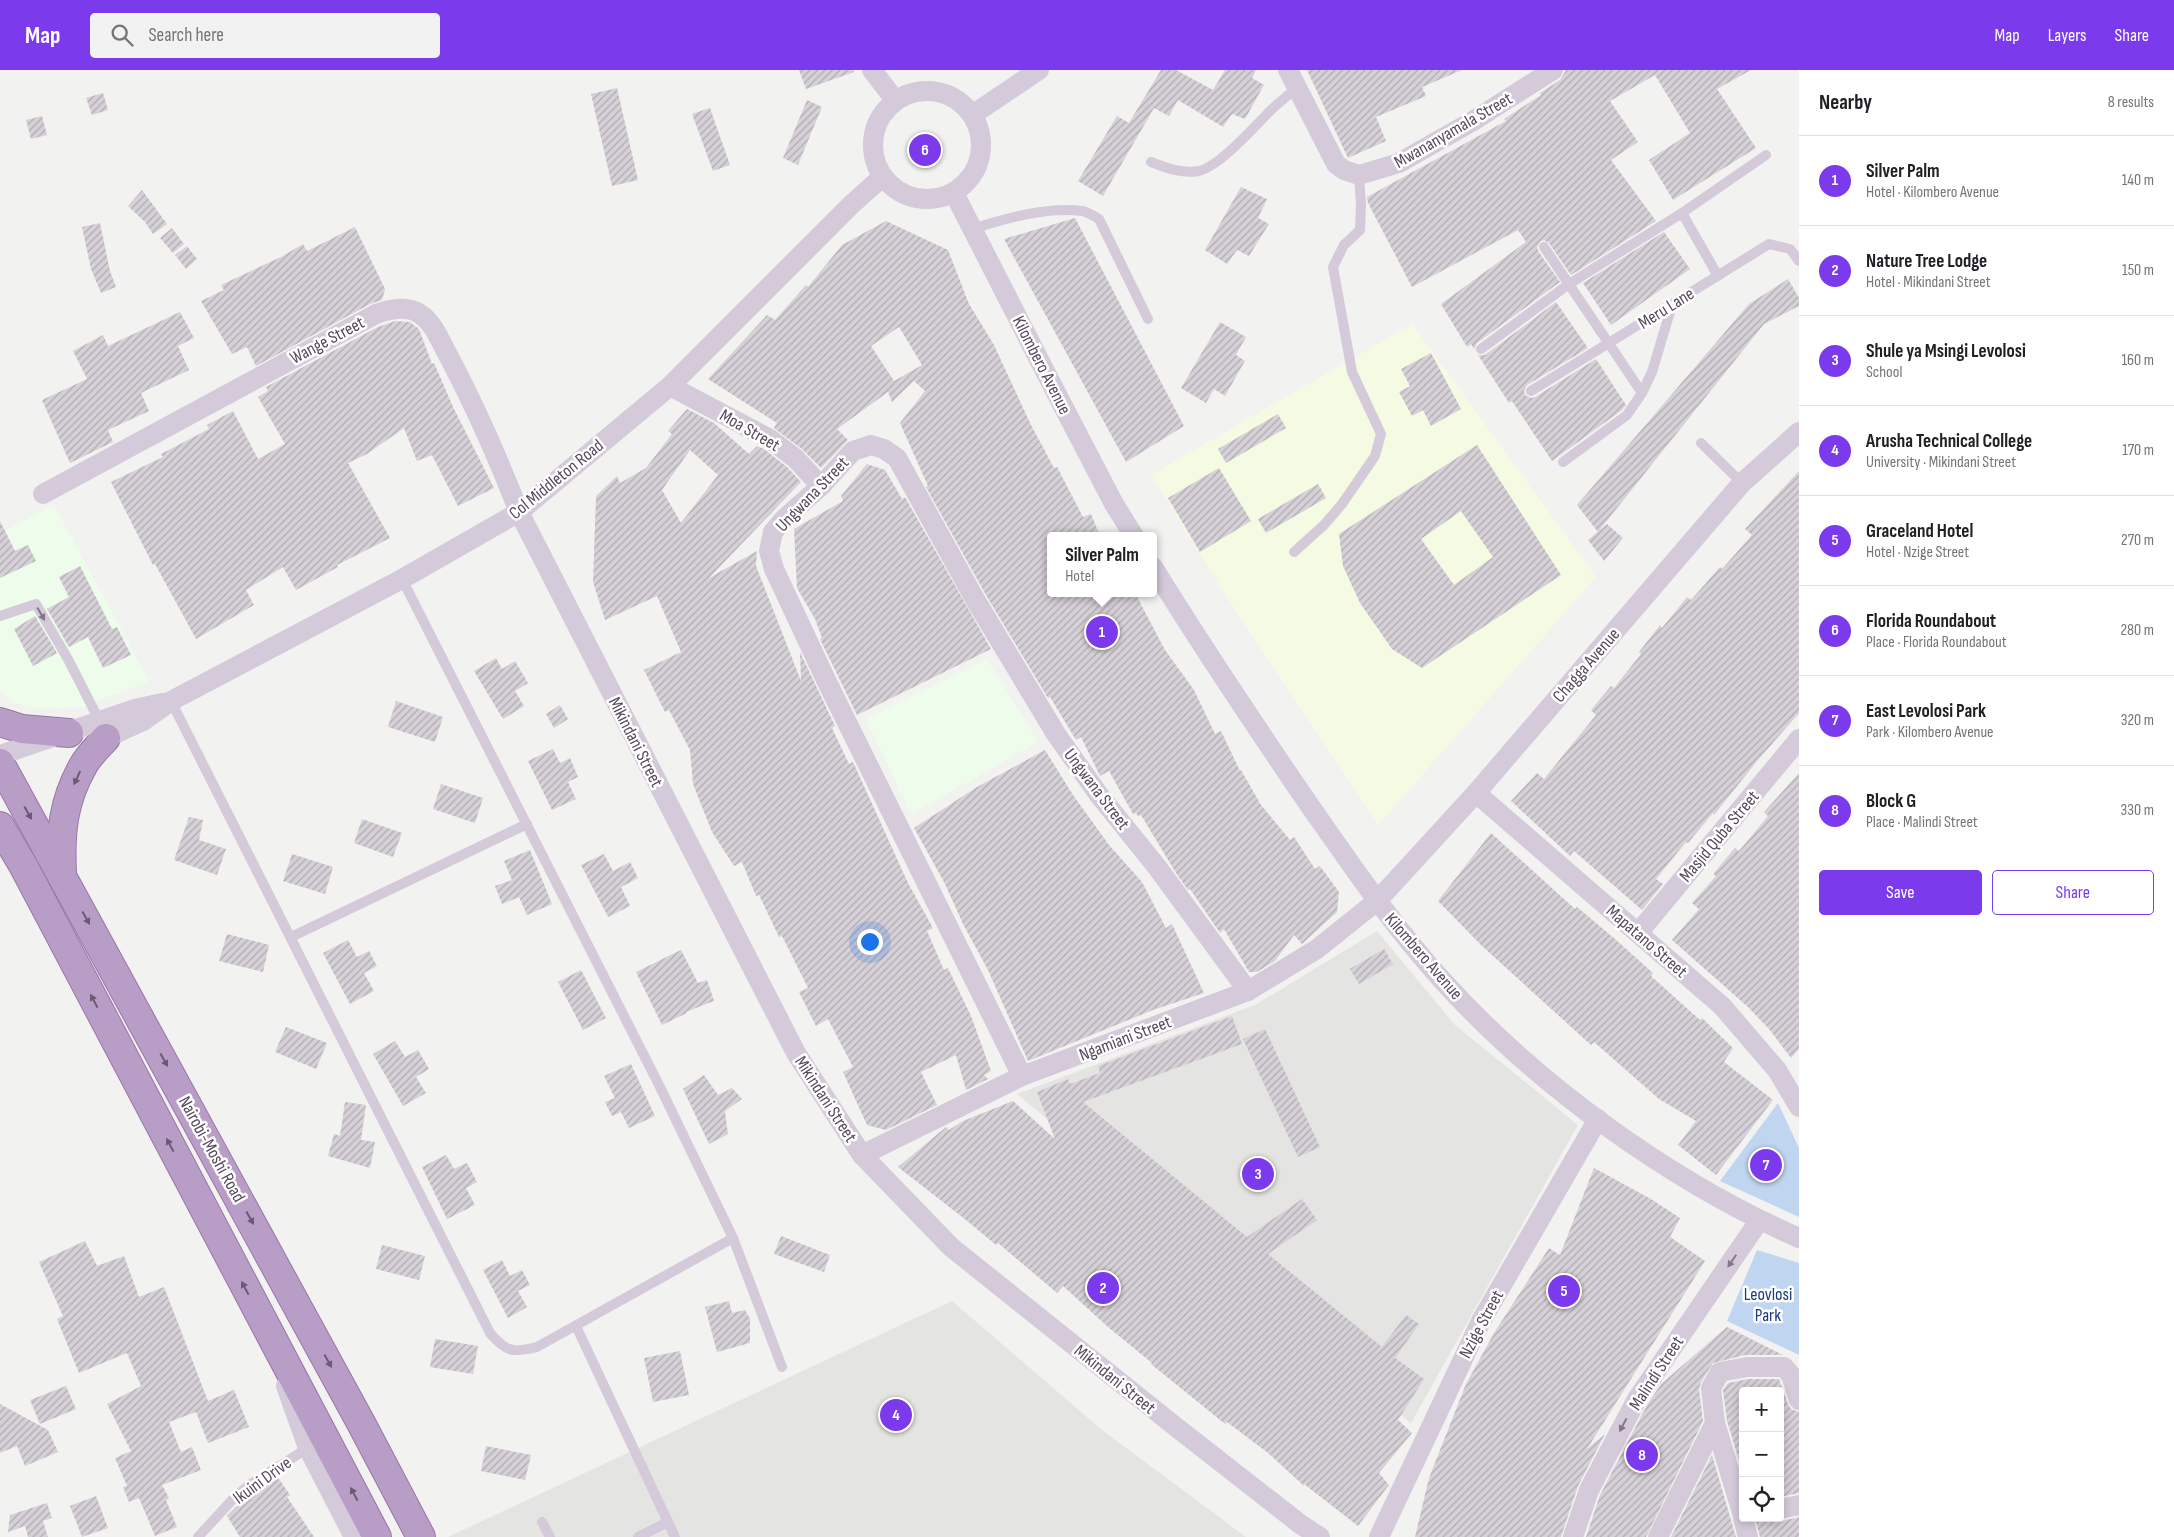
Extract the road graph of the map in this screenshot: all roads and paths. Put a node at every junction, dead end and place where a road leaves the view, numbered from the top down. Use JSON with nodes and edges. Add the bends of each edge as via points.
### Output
{"nodes":[{"id":1,"x":872,"y":70,"type":"edge"},
{"id":2,"x":1039,"y":70,"type":"edge"},
{"id":3,"x":1553,"y":70,"type":"edge"},
{"id":4,"x":1292,"y":79,"type":"edge"},
{"id":5,"x":895,"y":100,"type":"junction"},
{"id":6,"x":972,"y":115,"type":"junction"},
{"id":7,"x":1766,"y":156,"type":"dead end"},
{"id":8,"x":1150,"y":162,"type":"dead end"},
{"id":9,"x":1359,"y":175,"type":"junction"},
{"id":10,"x":882,"y":177,"type":"junction"},
{"id":11,"x":954,"y":193,"type":"junction"},
{"id":12,"x":1682,"y":213,"type":"junction"},
{"id":13,"x":972,"y":229,"type":"junction"},
{"id":14,"x":1544,"y":247,"type":"dead end"},
{"id":15,"x":1799,"y":261,"type":"edge"},
{"id":16,"x":1718,"y":276,"type":"junction"},
{"id":17,"x":1569,"y":284,"type":"junction"},
{"id":18,"x":1672,"y":305,"type":"junction"},
{"id":19,"x":1148,"y":319,"type":"dead end"},
{"id":20,"x":1610,"y":343,"type":"junction"},
{"id":21,"x":1481,"y":349,"type":"dead end"},
{"id":22,"x":670,"y":386,"type":"junction"},
{"id":23,"x":1531,"y":391,"type":"dead end"},
{"id":24,"x":1642,"y":393,"type":"junction"},
{"id":25,"x":1799,"y":432,"type":"edge"},
{"id":26,"x":1701,"y":444,"type":"dead end"},
{"id":27,"x":1563,"y":462,"type":"dead end"},
{"id":28,"x":1742,"y":483,"type":"junction"},
{"id":29,"x":821,"y":486,"type":"junction"},
{"id":30,"x":43,"y":494,"type":"dead end"},
{"id":31,"x":518,"y":512,"type":"junction"},
{"id":32,"x":1132,"y":532,"type":"edge"},
{"id":33,"x":1294,"y":552,"type":"dead end"},
{"id":34,"x":1157,"y":573,"type":"edge"},
{"id":35,"x":402,"y":579,"type":"junction"},
{"id":36,"x":0,"y":616,"type":"edge"},
{"id":37,"x":171,"y":701,"type":"junction"},
{"id":38,"x":122,"y":714,"type":"junction"},
{"id":39,"x":0,"y":722,"type":"edge"},
{"id":40,"x":103,"y":730,"type":"junction"},
{"id":41,"x":69,"y":733,"type":"junction"},
{"id":42,"x":1799,"y":739,"type":"edge"},
{"id":43,"x":1,"y":763,"type":"edge"},
{"id":44,"x":1476,"y":793,"type":"junction"},
{"id":45,"x":527,"y":824,"type":"junction"},
{"id":46,"x":0,"y":826,"type":"edge"},
{"id":47,"x":62,"y":875,"type":"junction"},
{"id":48,"x":1376,"y":901,"type":"junction"},
{"id":49,"x":1638,"y":933,"type":"junction"},
{"id":50,"x":291,"y":937,"type":"junction"},
{"id":51,"x":1248,"y":991,"type":"junction"},
{"id":52,"x":1022,"y":1076,"type":"junction"},
{"id":53,"x":1799,"y":1107,"type":"edge"},
{"id":54,"x":1598,"y":1119,"type":"junction"},
{"id":55,"x":862,"y":1154,"type":"junction"},
{"id":56,"x":1759,"y":1220,"type":"junction"},
{"id":57,"x":733,"y":1238,"type":"junction"},
{"id":58,"x":1799,"y":1238,"type":"edge"},
{"id":59,"x":265,"y":1326,"type":"junction"},
{"id":60,"x":576,"y":1326,"type":"junction"},
{"id":61,"x":782,"y":1367,"type":"dead end"},
{"id":62,"x":1799,"y":1400,"type":"edge"},
{"id":63,"x":1715,"y":1424,"type":"junction"},
{"id":64,"x":308,"y":1448,"type":"junction"},
{"id":65,"x":1739,"y":1504,"type":"edge"},
{"id":66,"x":1799,"y":1505,"type":"edge"},
{"id":67,"x":1784,"y":1508,"type":"edge"},
{"id":68,"x":542,"y":1522,"type":"dead end"},
{"id":69,"x":668,"y":1522,"type":"junction"},
{"id":70,"x":1744,"y":1522,"type":"edge"},
{"id":71,"x":198,"y":1537,"type":"edge"},
{"id":72,"x":354,"y":1537,"type":"edge"},
{"id":73,"x":377,"y":1537,"type":"edge"},
{"id":74,"x":422,"y":1537,"type":"edge"},
{"id":75,"x":550,"y":1537,"type":"edge"},
{"id":76,"x":638,"y":1537,"type":"edge"},
{"id":77,"x":675,"y":1537,"type":"edge"},
{"id":78,"x":1320,"y":1537,"type":"edge"},
{"id":79,"x":1379,"y":1537,"type":"edge"},
{"id":80,"x":1573,"y":1537,"type":"edge"},
{"id":81,"x":1658,"y":1537,"type":"edge"},
{"id":82,"x":1748,"y":1537,"type":"edge"}],
"edges":[{"from":1,"to":5,"type":"street"},
{"from":2,"to":6,"type":"street"},
{"from":3,"to":9,"type":"street","name":"Mwananyamala Street","via":[[1399,163]]},
{"from":4,"to":8,"type":"lane","via":[[1271,110],[1248,134],[1202,170],[1176,172]]},
{"from":4,"to":9,"type":"street","via":[[1336,164]]},
{"from":5,"to":6,"type":"street","via":[[908,93],[937,91],[957,100]]},
{"from":5,"to":10,"type":"street","via":[[880,115],[873,136],[874,157]]},
{"from":6,"to":11,"type":"street","via":[[979,131],[981,149],[977,166],[968,181]]},
{"from":7,"to":12,"type":"lane"},
{"from":9,"to":33,"type":"lane","via":[[1360,230],[1344,245],[1333,267],[1352,372],[1381,434],[1375,456],[1342,504]]},
{"from":10,"to":11,"type":"street","via":[[908,196],[923,200]]},
{"from":10,"to":22,"type":"street","name":"Col Middleton Road"},
{"from":11,"to":13,"type":"street","name":"Kilombero Avenue"},
{"from":12,"to":16,"type":"lane"},
{"from":12,"to":17,"type":"lane"},
{"from":13,"to":19,"type":"lane","via":[[1011,217],[1052,211],[1083,211],[1099,219]]},
{"from":13,"to":32,"type":"street","name":"Kilombero Avenue"},
{"from":14,"to":17,"type":"lane"},
{"from":15,"to":16,"type":"lane","name":"Meru Lane","via":[[1790,249],[1769,244]]},
{"from":16,"to":18,"type":"lane","name":"Meru Lane"},
{"from":17,"to":20,"type":"lane"},
{"from":17,"to":21,"type":"lane"},
{"from":18,"to":20,"type":"lane","name":"Meru Lane"},
{"from":18,"to":24,"type":"lane","via":[[1652,372]]},
{"from":20,"to":23,"type":"lane","name":"Meru Lane"},
{"from":20,"to":24,"type":"lane"},
{"from":22,"to":29,"type":"street","name":"Moa Street","via":[[770,439]]},
{"from":22,"to":31,"type":"street","name":"Col Middleton Road"},
{"from":24,"to":27,"type":"lane","via":[[1627,415]]},
{"from":25,"to":28,"type":"street","name":"Chagga Avenue"},
{"from":26,"to":28,"type":"lane"},
{"from":28,"to":44,"type":"street","name":"Chagga Avenue"},
{"from":29,"to":51,"type":"street","name":"Ungwana Street","via":[[853,451],[871,445],[898,458],[976,601],[1056,734]]},
{"from":29,"to":52,"type":"street","name":"Ungwana Street","via":[[772,532],[769,551],[774,569]]},
{"from":30,"to":31,"type":"street","name":"Wange Street","via":[[376,314],[406,309],[420,314],[432,326],[497,455]]},
{"from":31,"to":35,"type":"street","name":"Col Middleton Road"},
{"from":31,"to":55,"type":"street","name":"Mikindani Street","via":[[796,1053]]},
{"from":34,"to":48,"type":"street","name":"Kilombero Avenue","via":[[1242,707]]},
{"from":35,"to":37,"type":"street","name":"Col Middleton Road"},
{"from":35,"to":45,"type":"lane"},
{"from":36,"to":40,"type":"lane","one_way":true,"via":[[36,604]]},
{"from":37,"to":38,"type":"street","name":"Col Middleton Road"},
{"from":37,"to":40,"type":"street","name":"Col Middleton Road","via":[[143,721]]},
{"from":37,"to":50,"type":"lane"},
{"from":38,"to":40,"type":"street"},
{"from":38,"to":43,"type":"street","name":"Col Middleton Road"},
{"from":39,"to":41,"type":"highway","via":[[22,729]]},
{"from":40,"to":41,"type":"street","name":"Col Middleton Road"},
{"from":40,"to":47,"type":"highway","one_way":true,"via":[[67,800],[62,836]]},
{"from":41,"to":43,"type":"street","name":"Col Middleton Road"},
{"from":42,"to":49,"type":"street","name":"Masjid Quba Street"},
{"from":43,"to":47,"type":"highway","name":"Nairobi-Moshi Road","one_way":true},
{"from":44,"to":48,"type":"street","name":"Chagga Avenue"},
{"from":44,"to":49,"type":"street","name":"Mapatano Street"},
{"from":45,"to":50,"type":"lane"},
{"from":45,"to":57,"type":"lane"},
{"from":59,"to":46,"type":"highway","name":"Nairobi-Moshi Road","one_way":true},
{"from":47,"to":74,"type":"highway","name":"Nairobi-Moshi Road","one_way":true},
{"from":48,"to":51,"type":"street","name":"Ngamiani Street","via":[[1317,949]]},
{"from":48,"to":54,"type":"street","name":"Kilombero Avenue","via":[[1443,981],[1524,1061]]},
{"from":49,"to":53,"type":"street","name":"Mapatano Street","via":[[1722,1006],[1777,1070]]},
{"from":50,"to":60,"type":"lane","via":[[490,1333],[501,1346],[519,1352],[537,1347]]},
{"from":51,"to":52,"type":"street","name":"Ngamiani Street"},
{"from":52,"to":55,"type":"street","name":"Ngamiani Street"},
{"from":54,"to":56,"type":"street","name":"Kilombero Avenue","via":[[1678,1175]]},
{"from":54,"to":79,"type":"street","name":"Nzige Street","via":[[1481,1321]]},
{"from":55,"to":78,"type":"street","name":"Mikindani Street","via":[[951,1247],[1168,1421]]},
{"from":56,"to":58,"type":"street","name":"Kilombero Avenue"},
{"from":56,"to":80,"type":"street","name":"Malindi Street","one_way":true,"via":[[1637,1400],[1589,1490]]},
{"from":57,"to":60,"type":"lane"},
{"from":57,"to":61,"type":"lane"},
{"from":59,"to":64,"type":"street"},
{"from":73,"to":59,"type":"highway","name":"Nairobi-Moshi Road","one_way":true},
{"from":60,"to":69,"type":"lane"},
{"from":62,"to":63,"type":"street","via":[[1791,1374],[1784,1366],[1720,1372],[1711,1388]]},
{"from":63,"to":65,"type":"street"},
{"from":63,"to":81,"type":"street"},
{"from":64,"to":71,"type":"lane","name":"Ikuini Drive","via":[[249,1485]]},
{"from":64,"to":72,"type":"street"},
{"from":66,"to":67,"type":"street"},
{"from":68,"to":75,"type":"lane"},
{"from":69,"to":76,"type":"lane"},
{"from":69,"to":77,"type":"lane"},
{"from":70,"to":82,"type":"street"}]}
